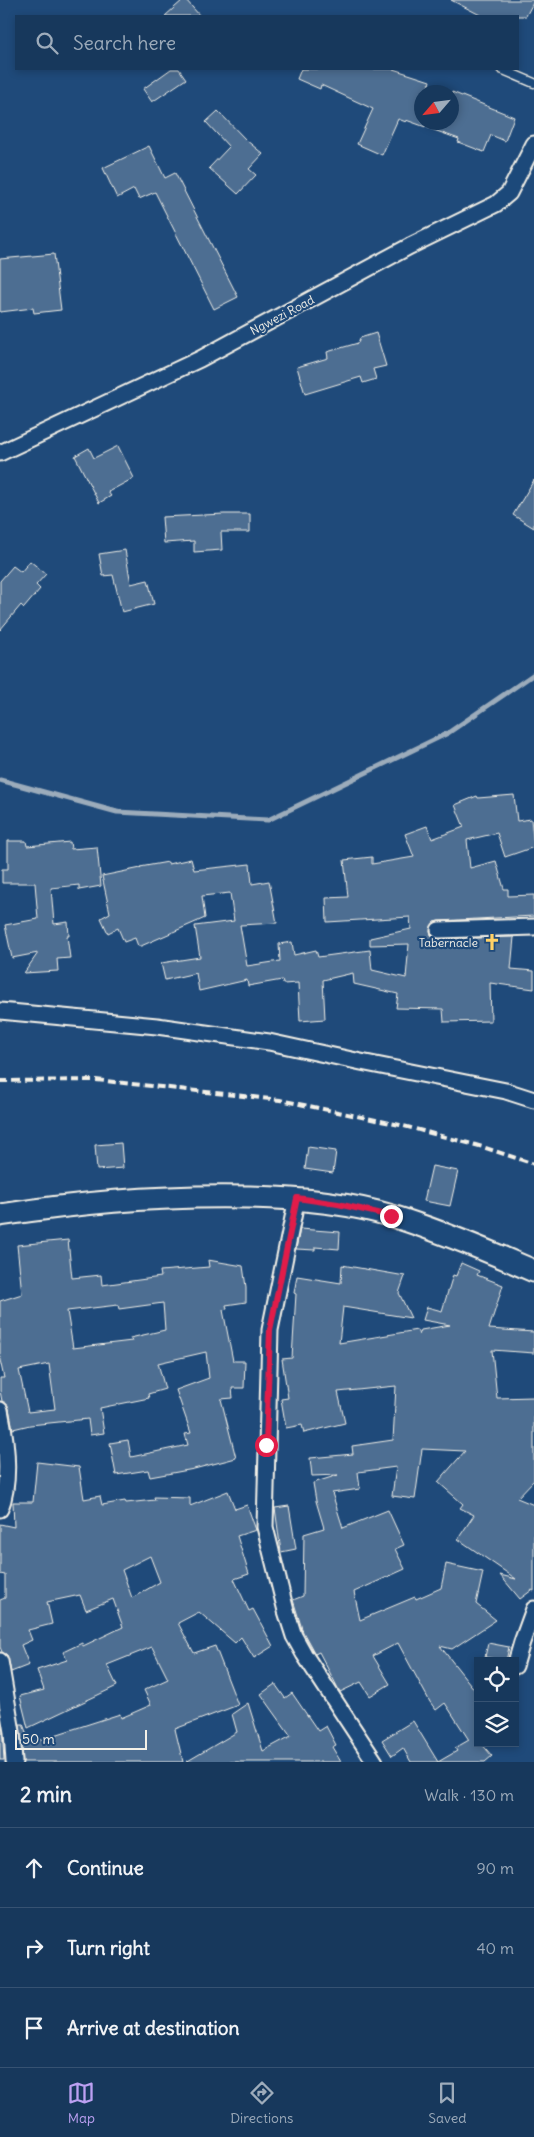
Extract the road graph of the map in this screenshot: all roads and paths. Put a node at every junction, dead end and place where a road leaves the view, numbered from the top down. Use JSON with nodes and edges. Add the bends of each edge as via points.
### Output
{"nodes":[{"id":1,"x":503,"y":70,"type":"edge"},
{"id":2,"x":534,"y":83,"type":"edge"},
{"id":3,"x":534,"y":144,"type":"edge"},
{"id":4,"x":0,"y":453,"type":"edge"},
{"id":5,"x":534,"y":927,"type":"edge"},
{"id":6,"x":439,"y":930,"type":"dead end"},
{"id":7,"x":0,"y":1011,"type":"edge"},
{"id":8,"x":534,"y":1100,"type":"edge"},
{"id":9,"x":297,"y":1198,"type":"junction"},
{"id":10,"x":0,"y":1215,"type":"edge"},
{"id":11,"x":534,"y":1272,"type":"edge"},
{"id":12,"x":0,"y":1410,"type":"edge"},
{"id":13,"x":0,"y":1509,"type":"edge"},
{"id":14,"x":534,"y":1609,"type":"edge"},
{"id":15,"x":518,"y":1657,"type":"edge"},
{"id":16,"x":0,"y":1661,"type":"edge"},
{"id":17,"x":14,"y":1762,"type":"edge"},
{"id":18,"x":375,"y":1762,"type":"edge"}],
"edges":[{"from":1,"to":2,"type":"lane"},
{"from":3,"to":4,"type":"street","name":"Ngwezi Road","via":[[509,193],[496,204],[410,246],[200,359]]},
{"from":5,"to":6,"type":"street"},
{"from":7,"to":8,"type":"street","via":[[157,1026],[269,1042],[506,1091]]},
{"from":9,"to":10,"type":"street","via":[[152,1198],[70,1204]]},
{"from":9,"to":11,"type":"street","via":[[391,1216],[466,1242]]},
{"from":9,"to":18,"type":"street","via":[[270,1330],[265,1527],[294,1636]]},
{"from":12,"to":13,"type":"street","via":[[5,1434],[6,1468]]},
{"from":14,"to":15,"type":"street"},
{"from":16,"to":17,"type":"street"}]}
